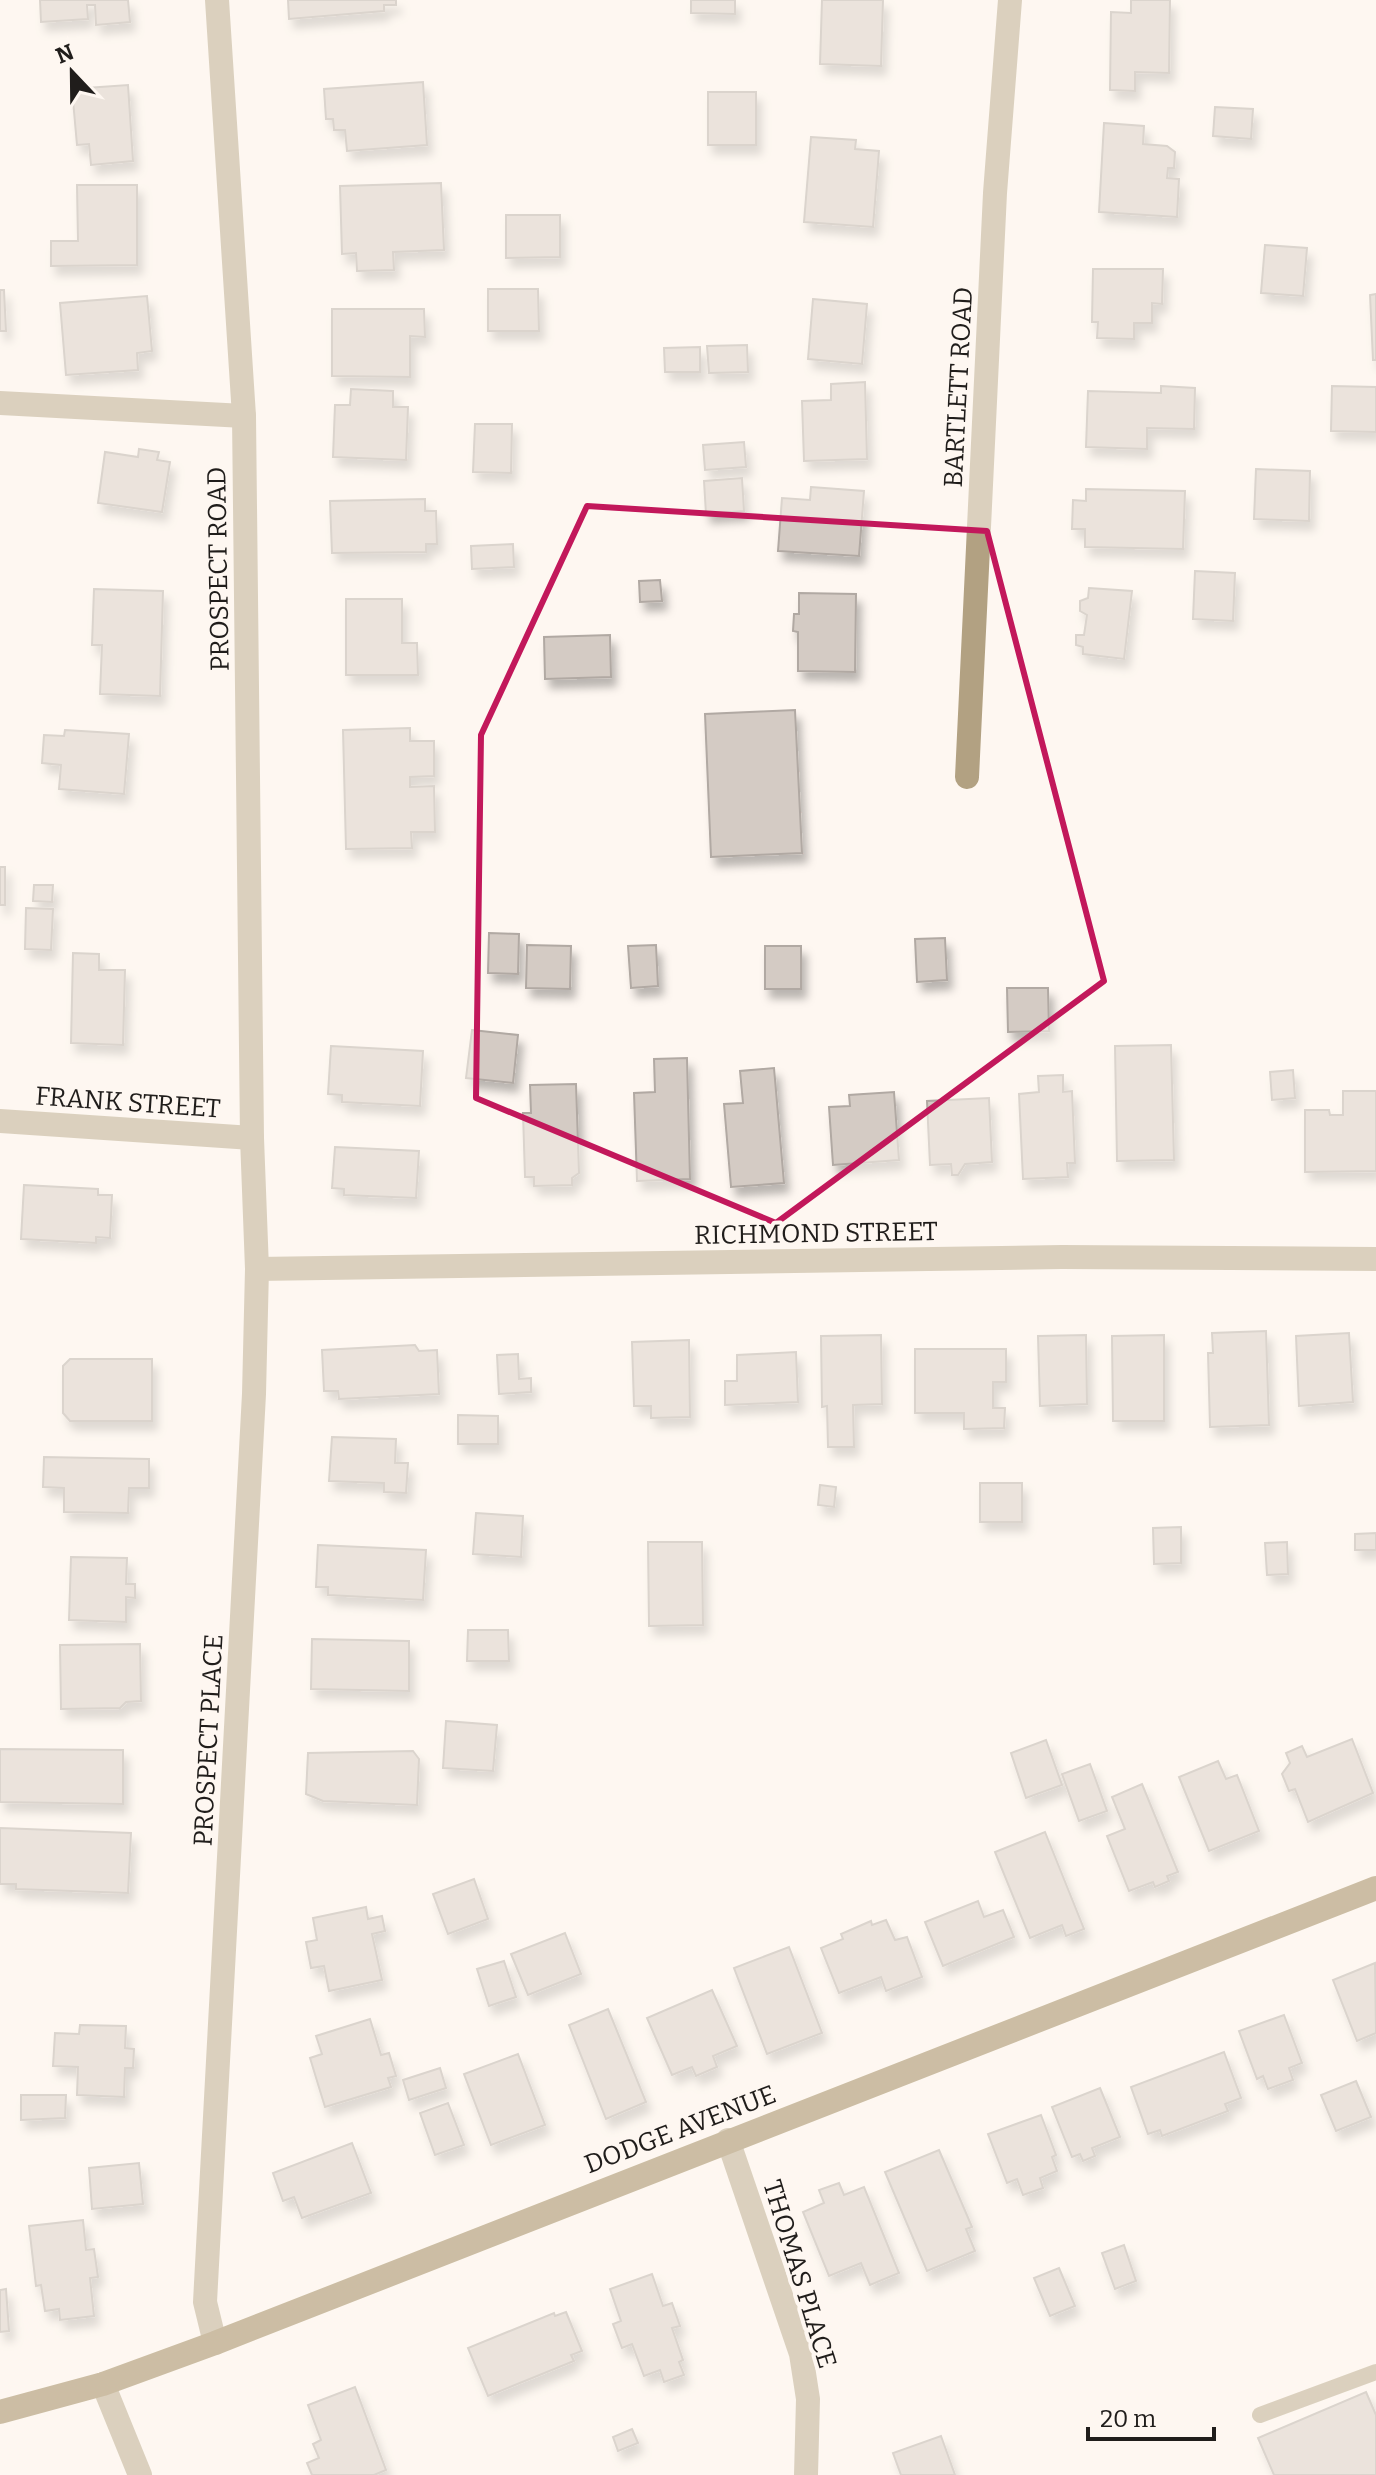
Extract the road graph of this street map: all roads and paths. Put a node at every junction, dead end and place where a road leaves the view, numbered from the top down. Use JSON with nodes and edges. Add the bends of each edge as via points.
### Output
{"nodes":[{"id":1,"x":217,"y":0,"type":"edge"},
{"id":2,"x":1010,"y":0,"type":"edge"},
{"id":3,"x":0,"y":403,"type":"edge"},
{"id":4,"x":244,"y":416,"type":"junction"},
{"id":5,"x":967,"y":777,"type":"dead end"},
{"id":6,"x":0,"y":1121,"type":"edge"},
{"id":7,"x":252,"y":1138,"type":"junction"},
{"id":8,"x":1376,"y":1259,"type":"edge"},
{"id":9,"x":257,"y":1269,"type":"junction"},
{"id":10,"x":1376,"y":1888,"type":"edge"},
{"id":11,"x":728,"y":2140,"type":"junction"},
{"id":12,"x":215,"y":2343,"type":"junction"},
{"id":13,"x":1376,"y":2372,"type":"edge"},
{"id":14,"x":103,"y":2384,"type":"junction"},
{"id":15,"x":0,"y":2412,"type":"edge"},
{"id":16,"x":1260,"y":2415,"type":"dead end"},
{"id":17,"x":140,"y":2475,"type":"edge"},
{"id":18,"x":806,"y":2475,"type":"edge"}],
"edges":[{"from":1,"to":4,"type":"street","name":"PROSPECT ROAD"},
{"from":2,"to":5,"type":"street","name":"BARTLETT ROAD","via":[[995,193]]},
{"from":3,"to":4,"type":"street"},
{"from":4,"to":7,"type":"street","name":"PROSPECT ROAD"},
{"from":6,"to":7,"type":"street","name":"FRANK STREET"},
{"from":7,"to":9,"type":"street","name":"PROSPECT PLACE"},
{"from":8,"to":9,"type":"street","name":"RICHMOND STREET","via":[[1062,1257]]},
{"from":9,"to":12,"type":"street","name":"PROSPECT PLACE","via":[[205,2302]]},
{"from":10,"to":11,"type":"main road","name":"DODGE AVENUE"},
{"from":11,"to":12,"type":"main road","name":"DODGE AVENUE"},
{"from":11,"to":18,"type":"street","name":"THOMAS PLACE","via":[[801,2354],[808,2399]]},
{"from":12,"to":14,"type":"main road","name":"DODGE AVENUE"},
{"from":13,"to":16,"type":"lane"},
{"from":14,"to":15,"type":"main road","name":"DODGE AVENUE"},
{"from":14,"to":17,"type":"street"}]}
